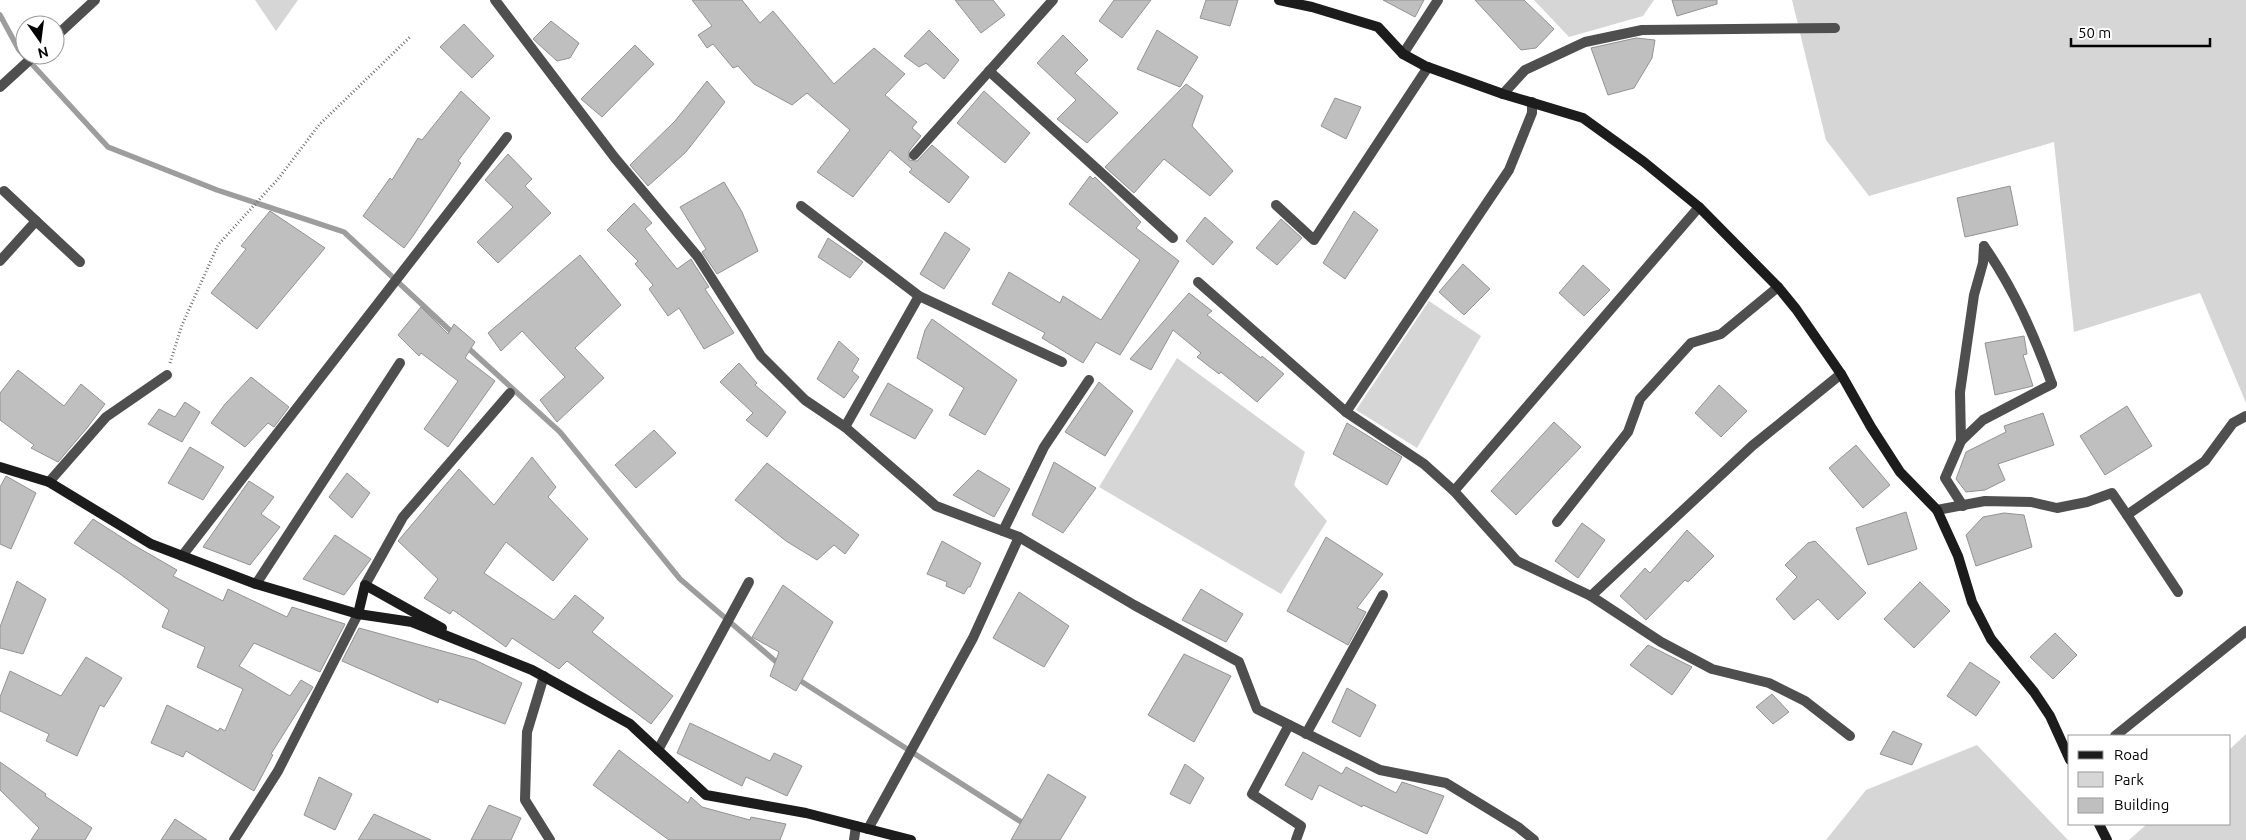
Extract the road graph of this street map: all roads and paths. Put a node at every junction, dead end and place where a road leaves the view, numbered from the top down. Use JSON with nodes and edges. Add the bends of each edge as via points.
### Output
{"nodes":[{"id":1,"x":95,"y":0,"type":"edge"},
{"id":2,"x":495,"y":0,"type":"edge"},
{"id":3,"x":1053,"y":0,"type":"edge"},
{"id":4,"x":1279,"y":0,"type":"edge"},
{"id":5,"x":1438,"y":0,"type":"edge"},
{"id":6,"x":65,"y":28,"type":"edge"},
{"id":7,"x":1835,"y":28,"type":"dead end"},
{"id":8,"x":410,"y":36,"type":"dead end"},
{"id":9,"x":1403,"y":54,"type":"junction"},
{"id":10,"x":24,"y":65,"type":"edge"},
{"id":11,"x":1428,"y":67,"type":"junction"},
{"id":12,"x":989,"y":71,"type":"junction"},
{"id":13,"x":0,"y":86,"type":"edge"},
{"id":14,"x":1503,"y":94,"type":"junction"},
{"id":15,"x":1532,"y":102,"type":"junction"},
{"id":16,"x":508,"y":137,"type":"dead end"},
{"id":17,"x":914,"y":156,"type":"dead end"},
{"id":18,"x":4,"y":191,"type":"dead end"},
{"id":19,"x":1276,"y":205,"type":"dead end"},
{"id":20,"x":801,"y":206,"type":"dead end"},
{"id":21,"x":1699,"y":207,"type":"junction"},
{"id":22,"x":36,"y":221,"type":"junction"},
{"id":23,"x":1173,"y":238,"type":"dead end"},
{"id":24,"x":0,"y":261,"type":"edge"},
{"id":25,"x":80,"y":262,"type":"dead end"},
{"id":26,"x":1198,"y":282,"type":"dead end"},
{"id":27,"x":1778,"y":287,"type":"junction"},
{"id":28,"x":919,"y":296,"type":"junction"},
{"id":29,"x":1062,"y":362,"type":"dead end"},
{"id":30,"x":400,"y":363,"type":"dead end"},
{"id":31,"x":1840,"y":374,"type":"junction"},
{"id":32,"x":167,"y":375,"type":"joint"},
{"id":33,"x":1089,"y":380,"type":"dead end"},
{"id":34,"x":510,"y":393,"type":"dead end"},
{"id":35,"x":1346,"y":412,"type":"junction"},
{"id":36,"x":2246,"y":416,"type":"edge"},
{"id":37,"x":845,"y":427,"type":"junction"},
{"id":38,"x":1961,"y":441,"type":"junction"},
{"id":39,"x":0,"y":467,"type":"edge"},
{"id":40,"x":49,"y":482,"type":"junction"},
{"id":41,"x":1454,"y":490,"type":"junction"},
{"id":42,"x":1963,"y":506,"type":"junction"},
{"id":43,"x":1938,"y":510,"type":"junction"},
{"id":44,"x":2127,"y":515,"type":"junction"},
{"id":45,"x":1556,"y":522,"type":"dead end"},
{"id":46,"x":1004,"y":531,"type":"junction"},
{"id":47,"x":1019,"y":537,"type":"junction"},
{"id":48,"x":182,"y":556,"type":"junction"},
{"id":49,"x":749,"y":582,"type":"dead end"},
{"id":50,"x":256,"y":584,"type":"junction"},
{"id":51,"x":365,"y":585,"type":"junction"},
{"id":52,"x":2178,"y":592,"type":"dead end"},
{"id":53,"x":1383,"y":595,"type":"dead end"},
{"id":54,"x":1591,"y":596,"type":"junction"},
{"id":55,"x":358,"y":614,"type":"junction"},
{"id":56,"x":2246,"y":631,"type":"edge"},
{"id":57,"x":472,"y":644,"type":"junction"},
{"id":58,"x":544,"y":676,"type":"junction"},
{"id":59,"x":1289,"y":725,"type":"junction"},
{"id":60,"x":1306,"y":734,"type":"junction"},
{"id":61,"x":2116,"y":735,"type":"edge"},
{"id":62,"x":1850,"y":736,"type":"dead end"},
{"id":63,"x":658,"y":750,"type":"junction"},
{"id":64,"x":2068,"y":756,"type":"edge"},
{"id":65,"x":2100,"y":825,"type":"edge"},
{"id":66,"x":856,"y":826,"type":"junction"},
{"id":67,"x":868,"y":829,"type":"junction"},
{"id":68,"x":542,"y":835,"type":"edge"},
{"id":69,"x":234,"y":840,"type":"edge"},
{"id":70,"x":550,"y":840,"type":"edge"},
{"id":71,"x":854,"y":840,"type":"edge"},
{"id":72,"x":911,"y":840,"type":"edge"},
{"id":73,"x":1296,"y":840,"type":"edge"},
{"id":74,"x":1534,"y":840,"type":"edge"},
{"id":75,"x":2107,"y":840,"type":"edge"}],
"edges":[{"from":1,"to":6,"type":"street"},
{"from":2,"to":37,"type":"street","via":[[614,158],[698,257],[762,356],[805,400]]},
{"from":3,"to":12,"type":"street"},
{"from":4,"to":9,"type":"street","via":[[1378,27]]},
{"from":5,"to":9,"type":"street"},
{"from":7,"to":14,"type":"street","via":[[1642,30],[1585,42],[1524,70]]},
{"from":8,"to":32,"type":"path","via":[[319,124],[278,179],[218,245],[182,325]]},
{"from":9,"to":11,"type":"street"},
{"from":10,"to":13,"type":"street"},
{"from":11,"to":14,"type":"street"},
{"from":11,"to":19,"type":"street","via":[[1314,240]]},
{"from":12,"to":17,"type":"street"},
{"from":12,"to":23,"type":"street"},
{"from":14,"to":15,"type":"street"},
{"from":15,"to":21,"type":"street","via":[[1583,118]]},
{"from":15,"to":35,"type":"street","via":[[1532,113],[1509,170]]},
{"from":16,"to":48,"type":"street"},
{"from":18,"to":22,"type":"street"},
{"from":20,"to":28,"type":"street"},
{"from":21,"to":27,"type":"street"},
{"from":21,"to":41,"type":"street"},
{"from":22,"to":24,"type":"street"},
{"from":22,"to":25,"type":"street"},
{"from":26,"to":35,"type":"street"},
{"from":27,"to":31,"type":"street"},
{"from":27,"to":45,"type":"street","via":[[1722,334],[1691,343],[1640,399],[1628,432]]},
{"from":28,"to":29,"type":"street"},
{"from":28,"to":37,"type":"street"},
{"from":30,"to":50,"type":"street"},
{"from":31,"to":43,"type":"street","via":[[1900,472]]},
{"from":31,"to":54,"type":"street","via":[[1752,446]]},
{"from":32,"to":40,"type":"street","via":[[106,417]]},
{"from":33,"to":46,"type":"street","via":[[1044,447]]},
{"from":34,"to":51,"type":"street","via":[[403,517]]},
{"from":35,"to":41,"type":"street","via":[[1424,464]]},
{"from":36,"to":44,"type":"street","via":[[2233,423],[2205,461]]},
{"from":37,"to":46,"type":"street","via":[[936,506]]},
{"from":38,"to":38,"type":"street","via":[[1983,420],[2052,384],[2030,326],[2001,269],[1984,246],[1960,392]]},
{"from":38,"to":42,"type":"street","via":[[1945,478]]},
{"from":39,"to":40,"type":"street"},
{"from":40,"to":48,"type":"street","via":[[151,544]]},
{"from":41,"to":54,"type":"street","via":[[1517,561]]},
{"from":42,"to":43,"type":"street"},
{"from":42,"to":44,"type":"street","via":[[1985,501],[2031,502],[2056,508],[2112,494]]},
{"from":43,"to":64,"type":"street","via":[[1958,556],[1972,602],[1991,639],[2050,716]]},
{"from":44,"to":52,"type":"street"},
{"from":46,"to":47,"type":"street"},
{"from":47,"to":59,"type":"street","via":[[1134,605],[1240,662],[1257,709]]},
{"from":47,"to":67,"type":"street","via":[[973,638]]},
{"from":48,"to":50,"type":"street"},
{"from":49,"to":63,"type":"street"},
{"from":50,"to":55,"type":"street"},
{"from":51,"to":55,"type":"street"},
{"from":51,"to":57,"type":"street"},
{"from":53,"to":60,"type":"street"},
{"from":54,"to":62,"type":"street","via":[[1661,642],[1712,669],[1769,683],[1805,701]]},
{"from":55,"to":57,"type":"street","via":[[412,622]]},
{"from":55,"to":69,"type":"street","via":[[278,771]]},
{"from":56,"to":61,"type":"street"},
{"from":57,"to":58,"type":"street"},
{"from":58,"to":63,"type":"street","via":[[630,724]]},
{"from":58,"to":68,"type":"street","via":[[527,732],[525,800]]},
{"from":59,"to":60,"type":"street"},
{"from":59,"to":73,"type":"street","via":[[1252,794],[1301,826]]},
{"from":60,"to":74,"type":"street","via":[[1380,770],[1446,782]]},
{"from":63,"to":66,"type":"street","via":[[706,795],[806,813]]},
{"from":65,"to":75,"type":"street"},
{"from":66,"to":67,"type":"street"},
{"from":66,"to":71,"type":"street"},
{"from":67,"to":72,"type":"street"},
{"from":68,"to":70,"type":"street"}]}
